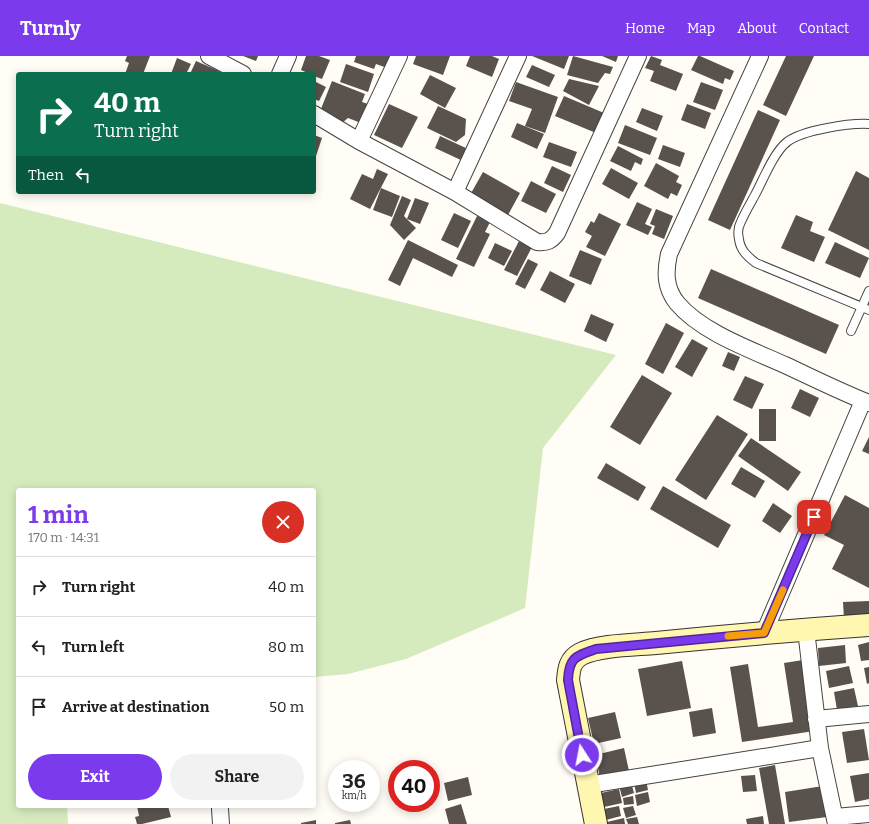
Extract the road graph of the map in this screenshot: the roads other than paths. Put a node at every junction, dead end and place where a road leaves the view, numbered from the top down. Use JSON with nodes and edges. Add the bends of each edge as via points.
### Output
{"nodes":[{"id":1,"x":209,"y":56,"type":"edge"},
{"id":2,"x":288,"y":56,"type":"edge"},
{"id":3,"x":399,"y":56,"type":"edge"},
{"id":4,"x":518,"y":56,"type":"edge"},
{"id":5,"x":638,"y":56,"type":"edge"},
{"id":6,"x":760,"y":56,"type":"edge"},
{"id":7,"x":240,"y":72,"type":"edge"},
{"id":8,"x":281,"y":72,"type":"edge"},
{"id":9,"x":316,"y":115,"type":"edge"},
{"id":10,"x":869,"y":124,"type":"edge"},
{"id":11,"x":359,"y":141,"type":"junction"},
{"id":12,"x":455,"y":192,"type":"junction"},
{"id":13,"x":869,"y":291,"type":"edge"},
{"id":14,"x":865,"y":309,"type":"edge"},
{"id":15,"x":851,"y":331,"type":"dead end"},
{"id":16,"x":866,"y":402,"type":"edge"},
{"id":17,"x":869,"y":625,"type":"edge"},
{"id":18,"x":806,"y":630,"type":"junction"},
{"id":19,"x":764,"y":633,"type":"junction"},
{"id":20,"x":869,"y":714,"type":"edge"},
{"id":21,"x":816,"y":719,"type":"junction"},
{"id":22,"x":820,"y":748,"type":"junction"},
{"id":23,"x":588,"y":785,"type":"junction"},
{"id":24,"x":869,"y":814,"type":"edge"},
{"id":25,"x":836,"y":821,"type":"edge"},
{"id":26,"x":596,"y":824,"type":"edge"}],
"edges":[{"from":1,"to":7,"type":"street"},
{"from":2,"to":8,"type":"street"},
{"from":3,"to":11,"type":"street"},
{"from":4,"to":12,"type":"street"},
{"from":5,"to":12,"type":"street","via":[[552,240],[545,243],[537,242]]},
{"from":6,"to":16,"type":"street","via":[[669,254],[666,283],[676,303],[694,319],[719,334]]},
{"from":9,"to":11,"type":"street"},
{"from":10,"to":14,"type":"lane","via":[[834,126],[787,142],[779,150],[739,226],[738,240],[744,253],[756,263]]},
{"from":11,"to":12,"type":"street"},
{"from":13,"to":14,"type":"lane"},
{"from":14,"to":15,"type":"lane"},
{"from":16,"to":19,"type":"street"},
{"from":17,"to":18,"type":"street"},
{"from":18,"to":19,"type":"street"},
{"from":18,"to":21,"type":"street"},
{"from":19,"to":23,"type":"street","via":[[596,649],[573,660],[568,680]]},
{"from":20,"to":21,"type":"street"},
{"from":21,"to":22,"type":"street"},
{"from":22,"to":23,"type":"street"},
{"from":22,"to":25,"type":"street"},
{"from":23,"to":26,"type":"street"},
{"from":24,"to":25,"type":"street"}]}
